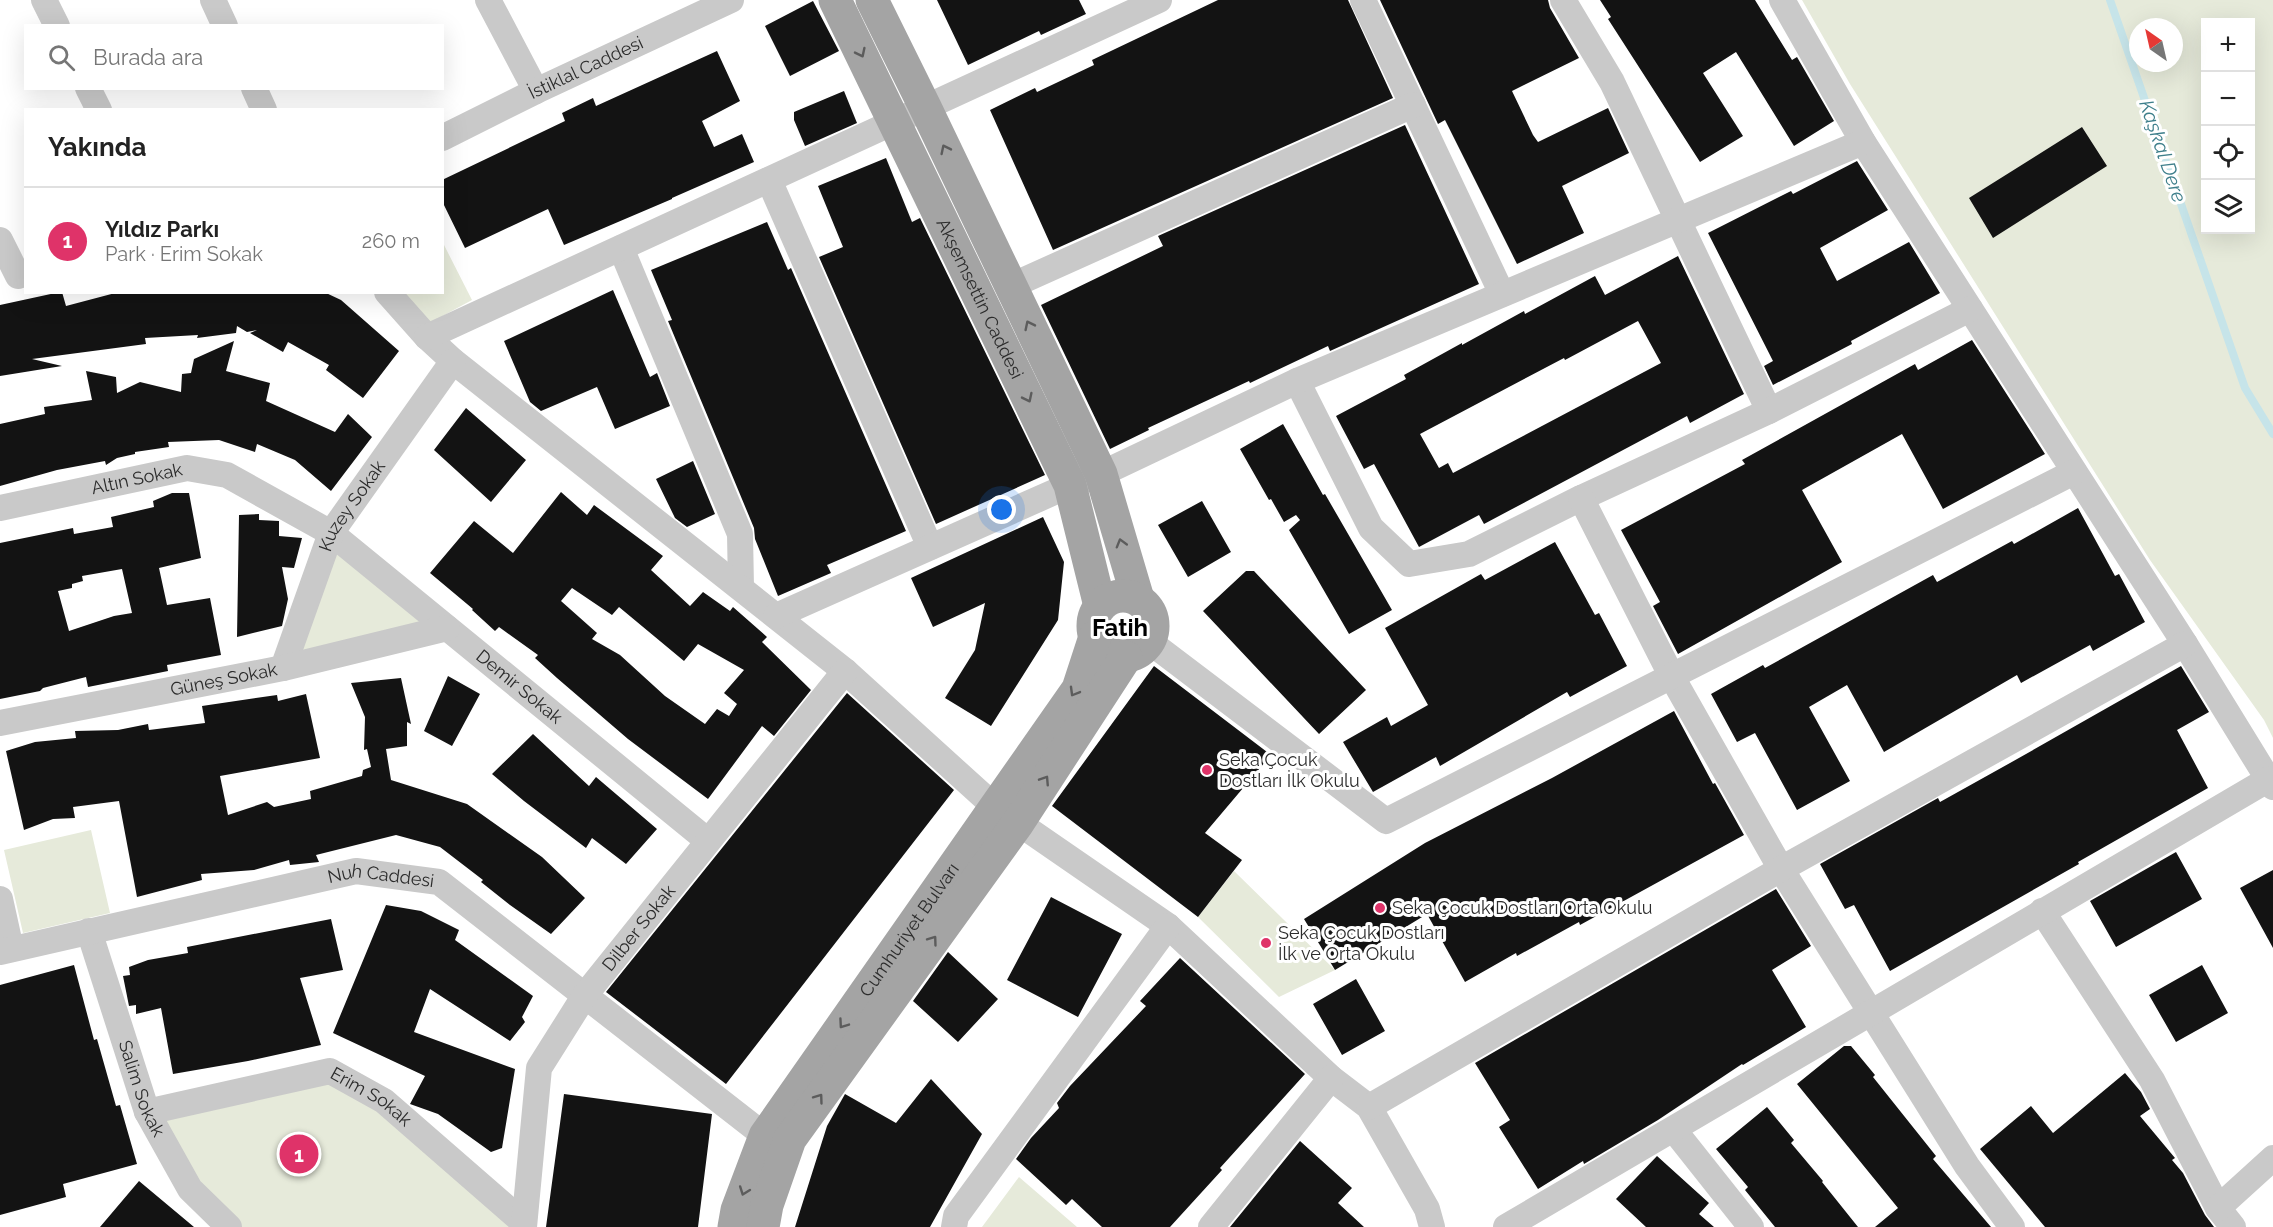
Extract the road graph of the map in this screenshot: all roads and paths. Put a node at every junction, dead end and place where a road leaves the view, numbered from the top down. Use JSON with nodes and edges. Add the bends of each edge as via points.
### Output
{"nodes":[{"id":1,"x":44,"y":0,"type":"edge"},
{"id":2,"x":213,"y":0,"type":"edge"},
{"id":3,"x":488,"y":0,"type":"edge"},
{"id":4,"x":731,"y":0,"type":"edge"},
{"id":5,"x":835,"y":0,"type":"edge"},
{"id":6,"x":872,"y":0,"type":"edge"},
{"id":7,"x":1159,"y":0,"type":"edge"},
{"id":8,"x":1364,"y":0,"type":"edge"},
{"id":9,"x":1563,"y":0,"type":"edge"},
{"id":10,"x":1782,"y":0,"type":"edge"},
{"id":11,"x":56,"y":24,"type":"edge"},
{"id":12,"x":224,"y":24,"type":"edge"},
{"id":13,"x":89,"y":90,"type":"edge"},
{"id":14,"x":255,"y":90,"type":"edge"},
{"id":15,"x":536,"y":91,"type":"junction"},
{"id":16,"x":1413,"y":105,"type":"junction"},
{"id":17,"x":925,"y":107,"type":"junction"},
{"id":18,"x":98,"y":108,"type":"edge"},
{"id":19,"x":263,"y":108,"type":"edge"},
{"id":20,"x":894,"y":122,"type":"junction"},
{"id":21,"x":444,"y":137,"type":"edge"},
{"id":22,"x":1863,"y":142,"type":"junction"},
{"id":23,"x":769,"y":180,"type":"junction"},
{"id":24,"x":1678,"y":219,"type":"junction"},
{"id":25,"x":0,"y":240,"type":"edge"},
{"id":26,"x":621,"y":249,"type":"junction"},
{"id":27,"x":15,"y":277,"type":"edge"},
{"id":28,"x":1011,"y":286,"type":"junction"},
{"id":29,"x":389,"y":294,"type":"edge"},
{"id":30,"x":1502,"y":294,"type":"junction"},
{"id":31,"x":1970,"y":309,"type":"junction"},
{"id":32,"x":427,"y":337,"type":"junction"},
{"id":33,"x":453,"y":361,"type":"junction"},
{"id":34,"x":1297,"y":381,"type":"junction"},
{"id":35,"x":1769,"y":411,"type":"junction"},
{"id":36,"x":2074,"y":472,"type":"junction"},
{"id":37,"x":1101,"y":474,"type":"junction"},
{"id":38,"x":1070,"y":485,"type":"junction"},
{"id":39,"x":1581,"y":498,"type":"junction"},
{"id":40,"x":0,"y":508,"type":"edge"},
{"id":41,"x":331,"y":533,"type":"junction"},
{"id":42,"x":930,"y":547,"type":"junction"},
{"id":43,"x":741,"y":588,"type":"junction"},
{"id":44,"x":1138,"y":599,"type":"junction"},
{"id":45,"x":776,"y":616,"type":"junction"},
{"id":46,"x":1097,"y":622,"type":"junction"},
{"id":47,"x":447,"y":628,"type":"junction"},
{"id":48,"x":2185,"y":644,"type":"junction"},
{"id":49,"x":1138,"y":649,"type":"junction"},
{"id":50,"x":283,"y":668,"type":"junction"},
{"id":51,"x":845,"y":670,"type":"junction"},
{"id":52,"x":1672,"y":677,"type":"junction"},
{"id":53,"x":0,"y":723,"type":"edge"},
{"id":54,"x":2271,"y":783,"type":"edge"},
{"id":55,"x":1006,"y":814,"type":"junction"},
{"id":56,"x":708,"y":841,"type":"junction"},
{"id":57,"x":1781,"y":869,"type":"junction"},
{"id":58,"x":0,"y":899,"type":"edge"},
{"id":59,"x":2042,"y":911,"type":"junction"},
{"id":60,"x":1168,"y":926,"type":"junction"},
{"id":61,"x":89,"y":931,"type":"junction"},
{"id":62,"x":6,"y":950,"type":"edge"},
{"id":63,"x":585,"y":995,"type":"junction"},
{"id":64,"x":1872,"y":1013,"type":"junction"},
{"id":65,"x":1331,"y":1078,"type":"junction"},
{"id":66,"x":1369,"y":1107,"type":"junction"},
{"id":67,"x":147,"y":1112,"type":"junction"},
{"id":68,"x":1674,"y":1130,"type":"junction"},
{"id":69,"x":777,"y":1138,"type":"junction"},
{"id":70,"x":2273,"y":1158,"type":"edge"},
{"id":71,"x":2225,"y":1217,"type":"edge"},
{"id":72,"x":524,"y":1225,"type":"edge"},
{"id":73,"x":229,"y":1227,"type":"edge"},
{"id":74,"x":734,"y":1227,"type":"edge"},
{"id":75,"x":763,"y":1227,"type":"edge"},
{"id":76,"x":954,"y":1227,"type":"edge"},
{"id":77,"x":1211,"y":1227,"type":"edge"},
{"id":78,"x":1432,"y":1227,"type":"edge"},
{"id":79,"x":1506,"y":1227,"type":"edge"},
{"id":80,"x":1751,"y":1227,"type":"edge"},
{"id":81,"x":2012,"y":1227,"type":"edge"}],
"edges":[{"from":1,"to":11,"type":"street"},
{"from":2,"to":12,"type":"street"},
{"from":3,"to":15,"type":"street"},
{"from":4,"to":15,"type":"street","name":"İstiklal Caddesi"},
{"from":5,"to":20,"type":"main road","name":"Akşemsettin Caddesi","one_way":true},
{"from":6,"to":17,"type":"main road","name":"Akşemsettin Caddesi"},
{"from":7,"to":17,"type":"street"},
{"from":8,"to":16,"type":"street"},
{"from":9,"to":24,"type":"street","via":[[1612,82]]},
{"from":10,"to":22,"type":"street"},
{"from":13,"to":18,"type":"street"},
{"from":14,"to":19,"type":"street"},
{"from":15,"to":21,"type":"street","name":"İstiklal Caddesi"},
{"from":16,"to":28,"type":"street"},
{"from":16,"to":30,"type":"street"},
{"from":17,"to":20,"type":"street"},
{"from":28,"to":17,"type":"main road","name":"Akşemsettin Caddesi","one_way":true},
{"from":20,"to":23,"type":"street"},
{"from":20,"to":38,"type":"main road","name":"Akşemsettin Caddesi","one_way":true},
{"from":22,"to":24,"type":"street"},
{"from":22,"to":31,"type":"street"},
{"from":23,"to":26,"type":"street"},
{"from":23,"to":42,"type":"street"},
{"from":24,"to":30,"type":"street"},
{"from":24,"to":35,"type":"street"},
{"from":25,"to":27,"type":"street"},
{"from":26,"to":32,"type":"street"},
{"from":26,"to":43,"type":"street","via":[[741,534]]},
{"from":37,"to":28,"type":"main road","name":"Akşemsettin Caddesi","one_way":true},
{"from":29,"to":32,"type":"street"},
{"from":30,"to":34,"type":"street"},
{"from":31,"to":35,"type":"street"},
{"from":31,"to":36,"type":"street"},
{"from":32,"to":33,"type":"street"},
{"from":33,"to":41,"type":"street","name":"Kuzey Sokak"},
{"from":33,"to":43,"type":"street"},
{"from":34,"to":37,"type":"street"},
{"from":34,"to":39,"type":"street","via":[[1371,528],[1409,564],[1470,554]]},
{"from":35,"to":39,"type":"street"},
{"from":36,"to":48,"type":"street"},
{"from":36,"to":52,"type":"street"},
{"from":37,"to":38,"type":"street"},
{"from":44,"to":37,"type":"main road","name":"Akşemsettin Caddesi","one_way":true},
{"from":38,"to":42,"type":"street"},
{"from":38,"to":46,"type":"main road","name":"Akşemsettin Caddesi"},
{"from":39,"to":52,"type":"street"},
{"from":40,"to":41,"type":"street","name":"Altın Sokak","via":[[188,468],[227,475]]},
{"from":41,"to":47,"type":"street","name":"Demir Sokak"},
{"from":41,"to":50,"type":"street","name":"Kuzey Sokak"},
{"from":42,"to":45,"type":"street"},
{"from":43,"to":45,"type":"street"},
{"from":44,"to":46,"type":"main road","via":[[1118,596],[1108,600]]},
{"from":44,"to":49,"type":"main road","via":[[1146,605],[1154,622]]},
{"from":45,"to":51,"type":"street"},
{"from":46,"to":49,"type":"main road","via":[[1107,652]]},
{"from":46,"to":55,"type":"main road","name":"Cumhuriyet Bulvarı","one_way":true,"via":[[1078,689]]},
{"from":47,"to":50,"type":"street","name":"Güneş Sokak"},
{"from":47,"to":56,"type":"street","name":"Demir Sokak"},
{"from":48,"to":54,"type":"street"},
{"from":48,"to":57,"type":"street"},
{"from":49,"to":52,"type":"street","via":[[1386,821]]},
{"from":55,"to":49,"type":"main road","name":"Cumhuriyet Bulvarı","one_way":true},
{"from":50,"to":53,"type":"street","name":"Güneş Sokak"},
{"from":51,"to":55,"type":"street"},
{"from":51,"to":56,"type":"street","name":"Dilber Sokak"},
{"from":52,"to":57,"type":"street"},
{"from":54,"to":59,"type":"street"},
{"from":55,"to":60,"type":"street"},
{"from":55,"to":69,"type":"main road","name":"Cumhuriyet Bulvarı"},
{"from":56,"to":63,"type":"street","name":"Dilber Sokak"},
{"from":57,"to":64,"type":"street"},
{"from":57,"to":66,"type":"street"},
{"from":58,"to":62,"type":"street"},
{"from":59,"to":64,"type":"street"},
{"from":59,"to":71,"type":"street","via":[[2152,1080]]},
{"from":60,"to":65,"type":"street"},
{"from":60,"to":76,"type":"street","via":[[956,1215]]},
{"from":61,"to":62,"type":"street","name":"Nuh Caddesi"},
{"from":61,"to":63,"type":"street","name":"Nuh Caddesi","via":[[356,871],[439,882]]},
{"from":61,"to":67,"type":"street","name":"Salim Sokak"},
{"from":63,"to":69,"type":"street","name":"Nuh Caddesi"},
{"from":63,"to":72,"type":"street","name":"Dilber Sokak","via":[[539,1068]]},
{"from":64,"to":68,"type":"street"},
{"from":64,"to":81,"type":"street","via":[[1967,1166]]},
{"from":65,"to":66,"type":"street"},
{"from":65,"to":77,"type":"street"},
{"from":66,"to":78,"type":"street","via":[[1427,1209]]},
{"from":67,"to":72,"type":"street","name":"Erim Sokak","via":[[330,1071],[384,1101]]},
{"from":67,"to":73,"type":"street","name":"Salim Sokak","via":[[190,1189]]},
{"from":68,"to":79,"type":"street"},
{"from":68,"to":80,"type":"street"},
{"from":69,"to":74,"type":"main road","name":"Cumhuriyet Bulvarı","one_way":true,"via":[[737,1210]]},
{"from":69,"to":75,"type":"main road","name":"Cumhuriyet Bulvarı"},
{"from":70,"to":71,"type":"street"}]}
